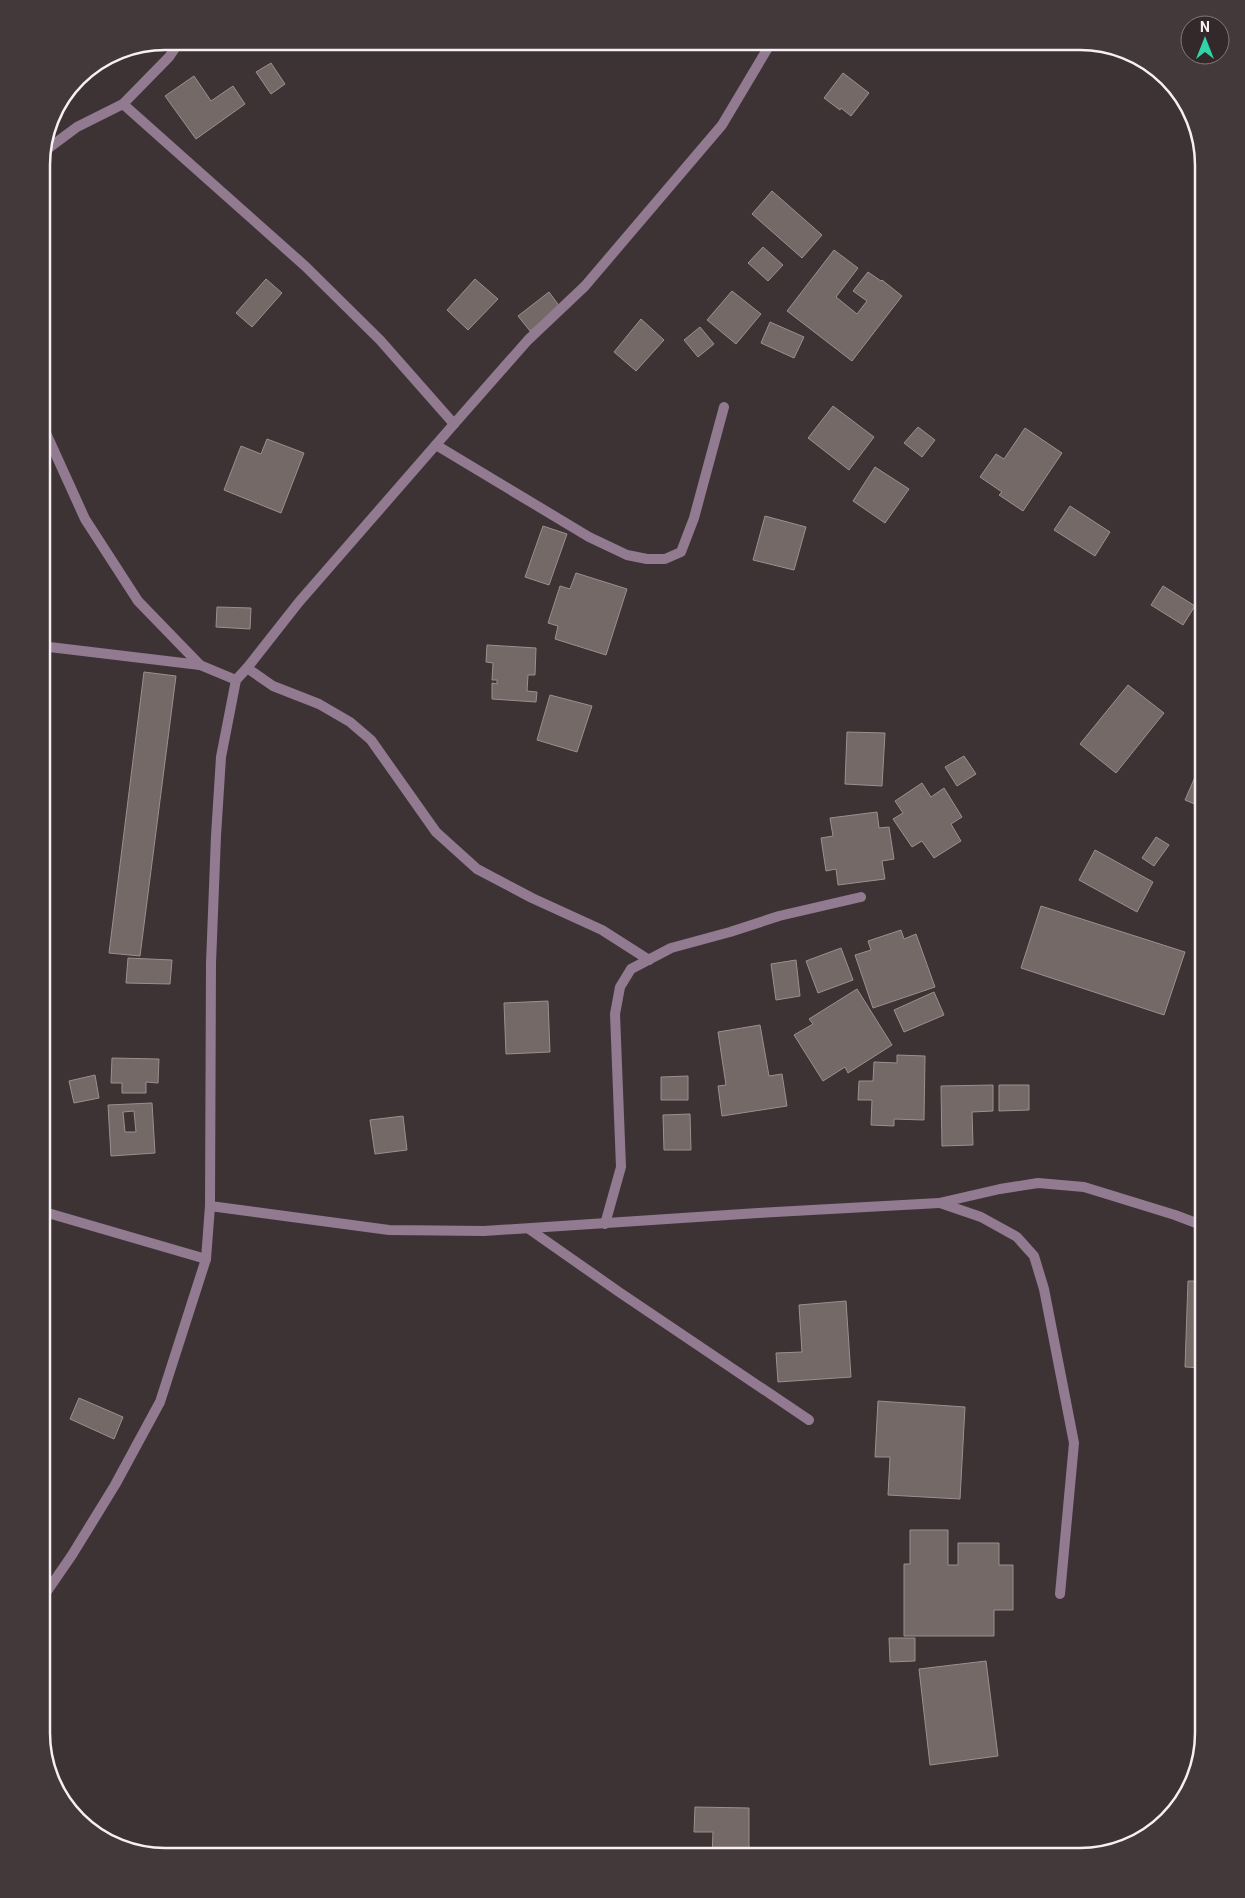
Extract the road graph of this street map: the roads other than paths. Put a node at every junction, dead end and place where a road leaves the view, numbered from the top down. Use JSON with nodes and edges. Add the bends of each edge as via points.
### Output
{"nodes":[{"id":1,"x":174,"y":50,"type":"edge"},
{"id":2,"x":767,"y":50,"type":"edge"},
{"id":3,"x":123,"y":104,"type":"junction"},
{"id":4,"x":52,"y":145,"type":"edge"},
{"id":5,"x":724,"y":407,"type":"dead end"},
{"id":6,"x":454,"y":424,"type":"junction"},
{"id":7,"x":50,"y":440,"type":"edge"},
{"id":8,"x":436,"y":445,"type":"junction"},
{"id":9,"x":50,"y":647,"type":"edge"},
{"id":10,"x":200,"y":665,"type":"junction"},
{"id":11,"x":247,"y":668,"type":"junction"},
{"id":12,"x":236,"y":680,"type":"junction"},
{"id":13,"x":861,"y":897,"type":"dead end"},
{"id":14,"x":649,"y":960,"type":"junction"},
{"id":15,"x":939,"y":1203,"type":"junction"},
{"id":16,"x":210,"y":1206,"type":"junction"},
{"id":17,"x":50,"y":1214,"type":"edge"},
{"id":18,"x":1195,"y":1223,"type":"edge"},
{"id":19,"x":605,"y":1224,"type":"junction"},
{"id":20,"x":529,"y":1229,"type":"junction"},
{"id":21,"x":206,"y":1259,"type":"junction"},
{"id":22,"x":809,"y":1420,"type":"dead end"},
{"id":23,"x":50,"y":1587,"type":"edge"},
{"id":24,"x":1060,"y":1594,"type":"dead end"}],
"edges":[{"from":1,"to":3,"type":"street"},
{"from":2,"to":6,"type":"street","via":[[722,125],[585,286],[528,340]]},
{"from":3,"to":4,"type":"street","via":[[76,127]]},
{"from":3,"to":6,"type":"street","via":[[305,266],[380,340]]},
{"from":5,"to":8,"type":"street","via":[[694,518],[681,552],[666,559],[627,556],[589,537]]},
{"from":6,"to":8,"type":"street"},
{"from":7,"to":10,"type":"street","via":[[85,519],[138,601]]},
{"from":8,"to":11,"type":"street","via":[[299,602]]},
{"from":9,"to":10,"type":"street"},
{"from":10,"to":12,"type":"street"},
{"from":11,"to":12,"type":"street"},
{"from":11,"to":14,"type":"street","via":[[273,686],[319,704],[350,722],[371,740],[436,832],[477,869],[602,930]]},
{"from":12,"to":16,"type":"street","via":[[221,757],[216,836],[211,963]]},
{"from":13,"to":14,"type":"street","via":[[779,916],[671,948]]},
{"from":14,"to":19,"type":"street","via":[[631,969],[620,987],[615,1014],[622,1167]]},
{"from":15,"to":18,"type":"street","via":[[1038,1183],[1084,1187]]},
{"from":15,"to":19,"type":"street"},
{"from":15,"to":24,"type":"street","via":[[981,1217],[1017,1237],[1034,1256],[1044,1289],[1074,1443]]},
{"from":16,"to":20,"type":"street","via":[[389,1230]]},
{"from":16,"to":21,"type":"street"},
{"from":17,"to":21,"type":"street"},
{"from":19,"to":20,"type":"street"},
{"from":20,"to":22,"type":"street"},
{"from":21,"to":23,"type":"street","via":[[160,1402],[110,1493]]}]}
